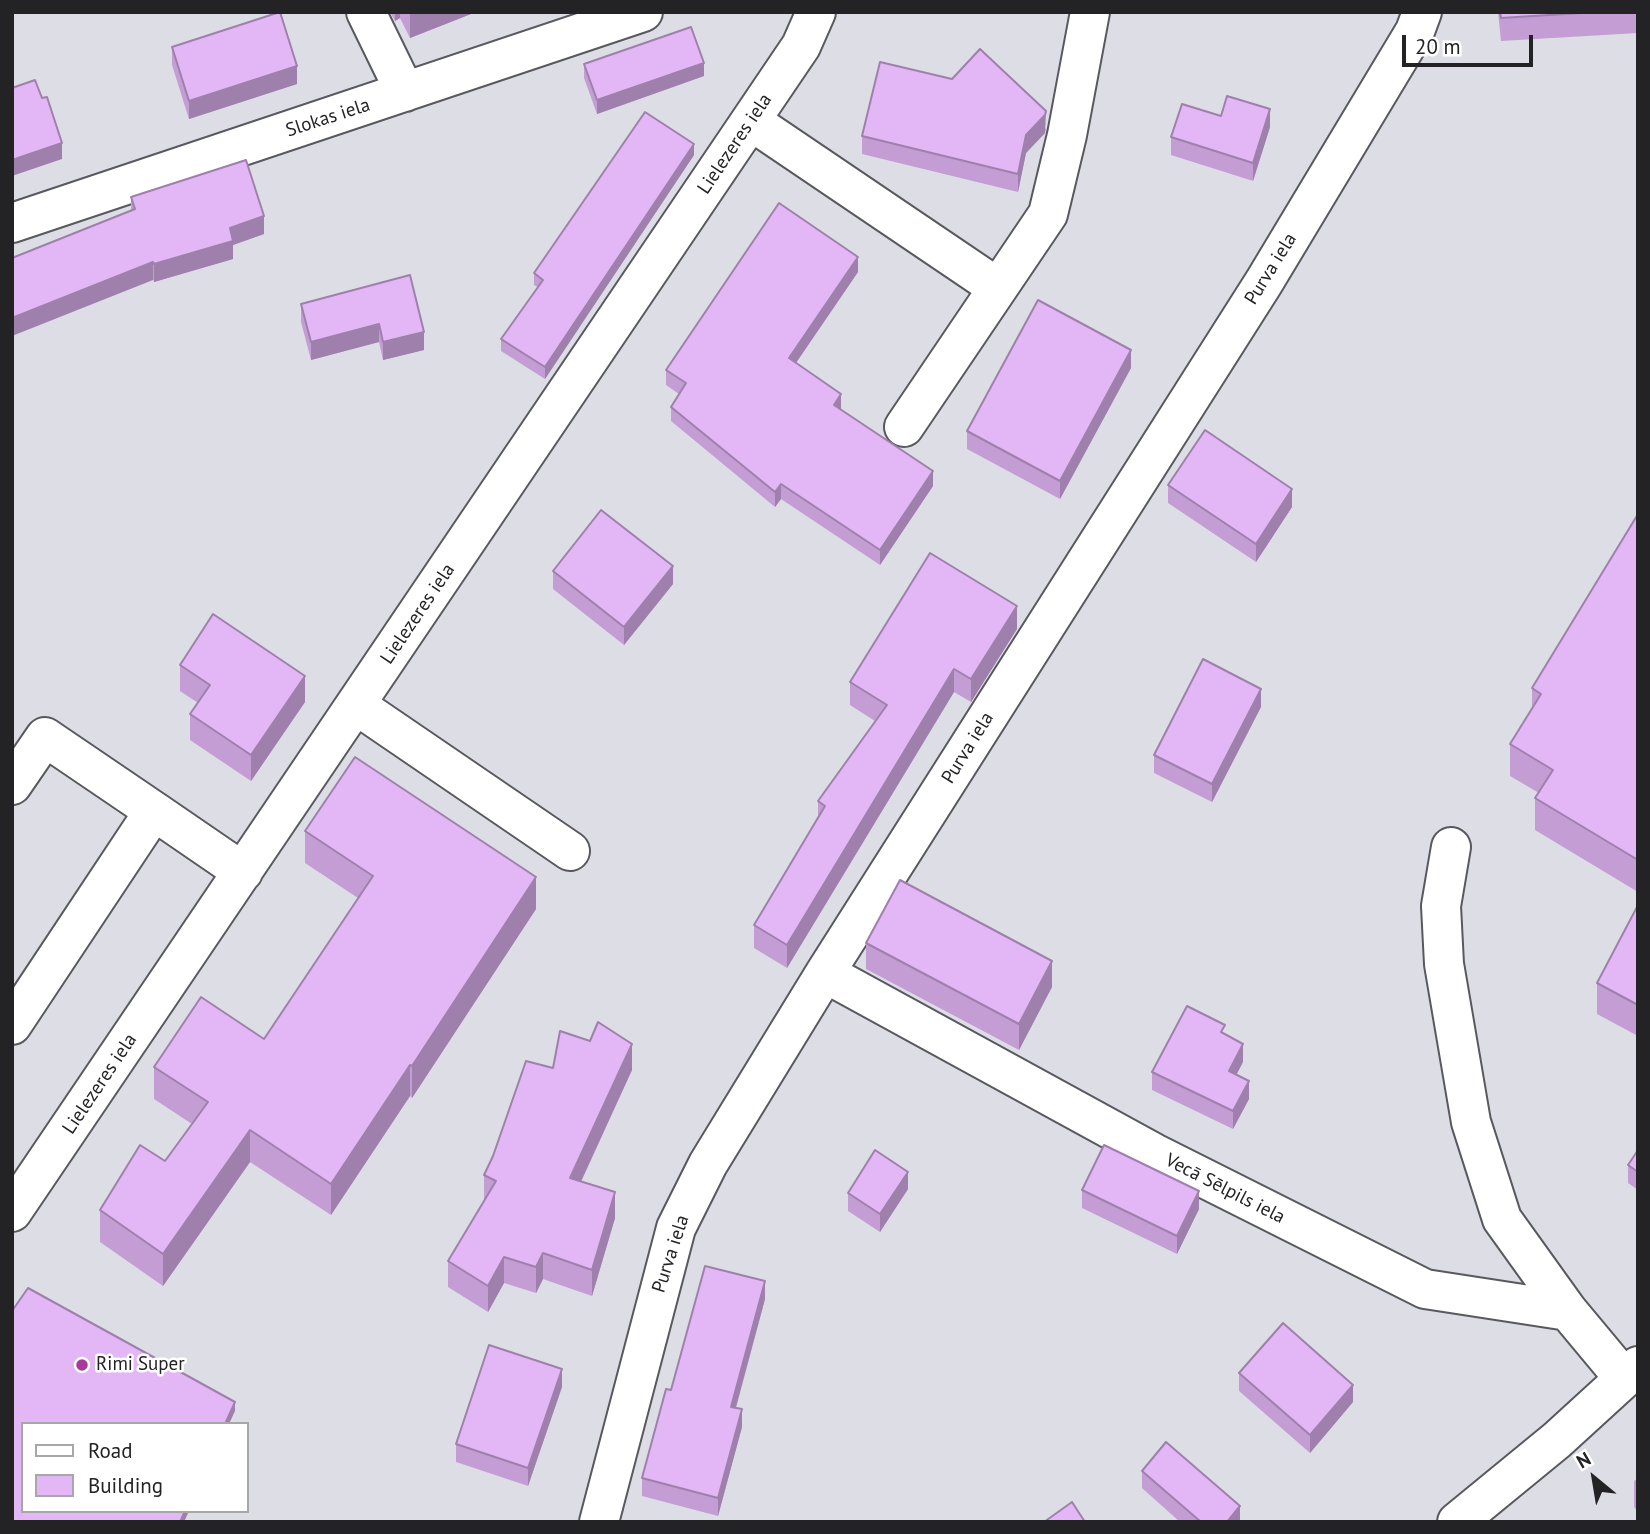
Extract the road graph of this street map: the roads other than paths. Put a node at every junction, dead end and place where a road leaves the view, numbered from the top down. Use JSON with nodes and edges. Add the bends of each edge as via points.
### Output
{"nodes":[{"id":1,"x":366,"y":12,"type":"edge"},
{"id":2,"x":643,"y":12,"type":"edge"},
{"id":3,"x":816,"y":12,"type":"edge"},
{"id":4,"x":1090,"y":12,"type":"edge"},
{"id":5,"x":1422,"y":12,"type":"edge"},
{"id":6,"x":405,"y":92,"type":"junction"},
{"id":7,"x":751,"y":121,"type":"junction"},
{"id":8,"x":12,"y":223,"type":"edge"},
{"id":9,"x":998,"y":288,"type":"junction"},
{"id":10,"x":904,"y":427,"type":"dead end"},
{"id":11,"x":356,"y":705,"type":"junction"},
{"id":12,"x":12,"y":785,"type":"edge"},
{"id":13,"x":154,"y":811,"type":"junction"},
{"id":14,"x":1451,"y":847,"type":"dead end"},
{"id":15,"x":570,"y":851,"type":"dead end"},
{"id":16,"x":243,"y":872,"type":"junction"},
{"id":17,"x":825,"y":973,"type":"junction"},
{"id":18,"x":12,"y":1025,"type":"edge"},
{"id":19,"x":12,"y":1212,"type":"edge"},
{"id":20,"x":1568,"y":1311,"type":"junction"},
{"id":21,"x":1631,"y":1372,"type":"edge"},
{"id":22,"x":599,"y":1522,"type":"edge"},
{"id":23,"x":1457,"y":1522,"type":"edge"}],
"edges":[{"from":1,"to":6,"type":"street"},
{"from":2,"to":6,"type":"street","name":"Slokas iela"},
{"from":3,"to":7,"type":"street","name":"Lielezeres iela","via":[[801,46]]},
{"from":4,"to":9,"type":"street","via":[[1048,214]]},
{"from":5,"to":17,"type":"street","name":"Purva iela","via":[[1415,31],[1264,282]]},
{"from":6,"to":8,"type":"street","name":"Slokas iela"},
{"from":7,"to":9,"type":"street"},
{"from":7,"to":11,"type":"street","name":"Lielezeres iela"},
{"from":9,"to":10,"type":"street"},
{"from":11,"to":15,"type":"street"},
{"from":11,"to":16,"type":"street","name":"Lielezeres iela"},
{"from":12,"to":13,"type":"street","via":[[45,737]]},
{"from":13,"to":16,"type":"street"},
{"from":13,"to":18,"type":"street"},
{"from":14,"to":20,"type":"street","via":[[1441,906],[1444,964],[1471,1122],[1502,1219]]},
{"from":16,"to":19,"type":"street","name":"Lielezeres iela"},
{"from":17,"to":20,"type":"street","name":"Vecā Sēlpils iela","via":[[1154,1153],[1425,1289]]},
{"from":17,"to":22,"type":"street","name":"Purva iela","via":[[708,1164],[676,1228]]},
{"from":20,"to":21,"type":"street"},
{"from":21,"to":23,"type":"street","via":[[1558,1440]]}]}
